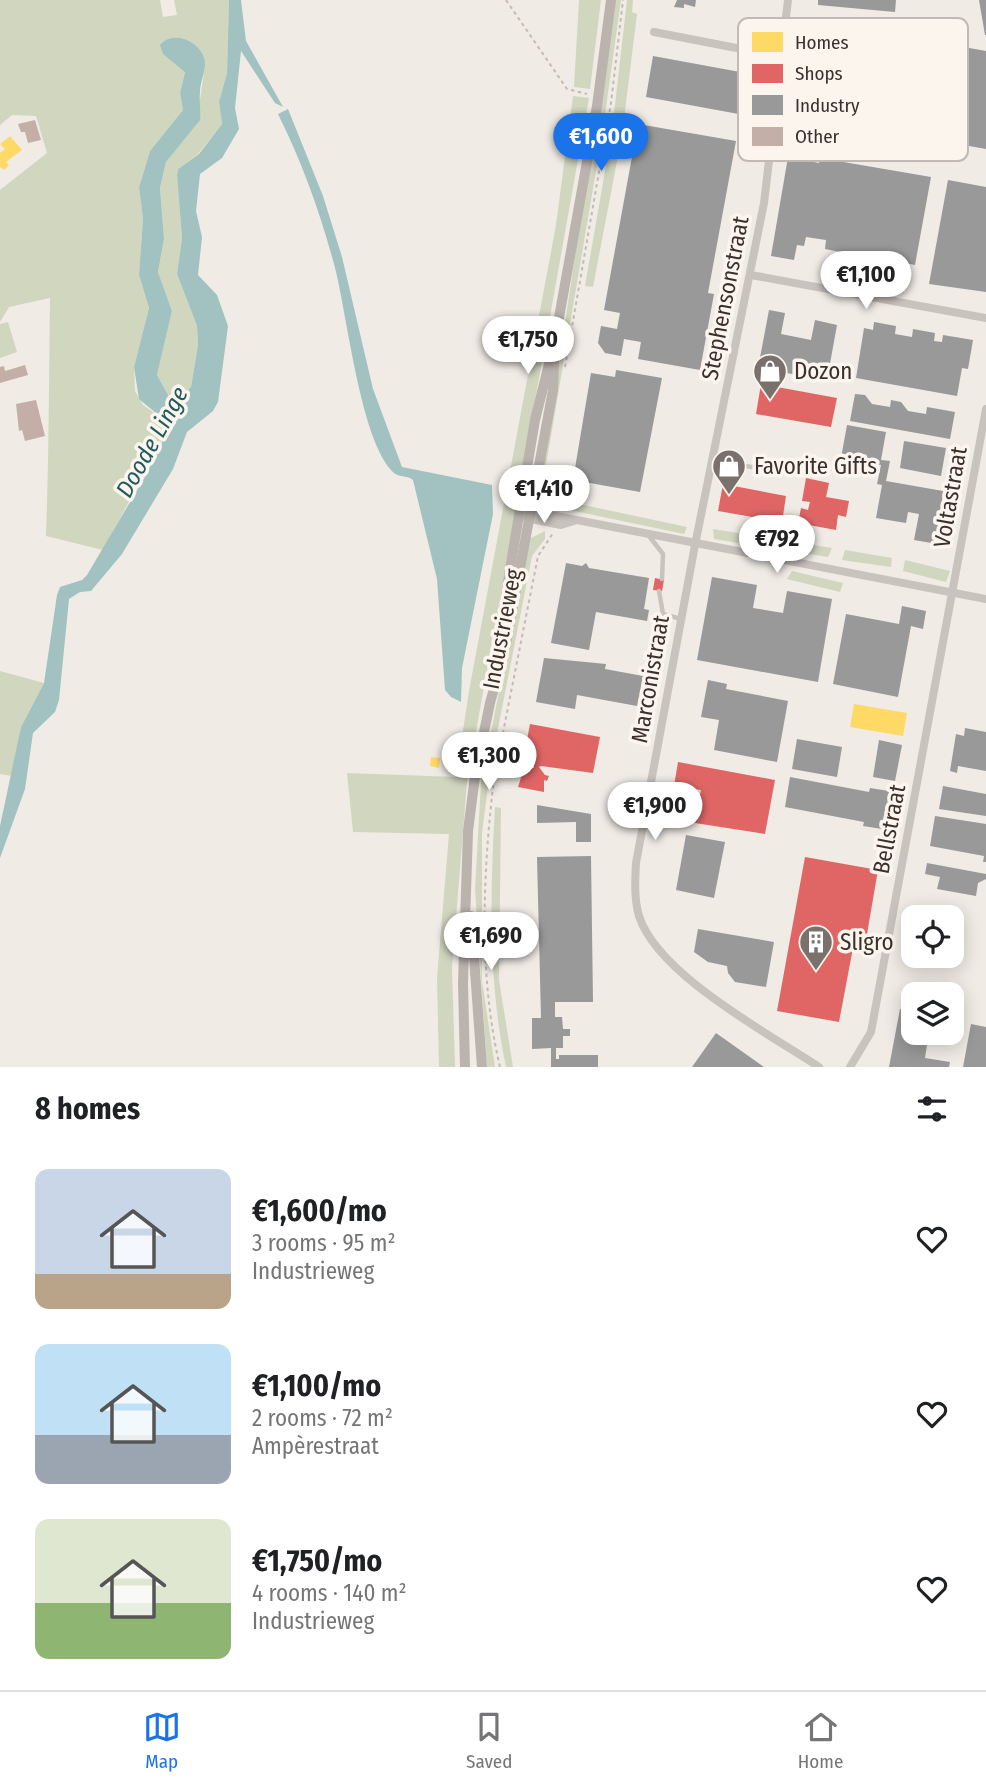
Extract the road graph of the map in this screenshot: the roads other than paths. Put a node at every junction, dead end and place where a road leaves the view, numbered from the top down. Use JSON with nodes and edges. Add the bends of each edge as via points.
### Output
{"nodes":[{"id":1,"x":611,"y":0,"type":"edge"},
{"id":2,"x":788,"y":0,"type":"edge"},
{"id":3,"x":786,"y":18,"type":"edge"},
{"id":4,"x":654,"y":33,"type":"dead end"},
{"id":5,"x":738,"y":49,"type":"edge"},
{"id":6,"x":768,"y":161,"type":"edge"},
{"id":7,"x":751,"y":275,"type":"junction"},
{"id":8,"x":986,"y":318,"type":"edge"},
{"id":9,"x":986,"y":409,"type":"edge"},
{"id":10,"x":713,"y":460,"type":"junction"},
{"id":11,"x":790,"y":474,"type":"dead end"},
{"id":12,"x":526,"y":514,"type":"junction"},
{"id":13,"x":574,"y":521,"type":"junction"},
{"id":14,"x":648,"y":535,"type":"junction"},
{"id":15,"x":695,"y":545,"type":"junction"},
{"id":16,"x":662,"y":579,"type":"dead end"},
{"id":17,"x":659,"y":591,"type":"dead end"},
{"id":18,"x":953,"y":592,"type":"junction"},
{"id":19,"x":986,"y":599,"type":"edge"},
{"id":20,"x":681,"y":620,"type":"junction"},
{"id":21,"x":467,"y":879,"type":"junction"},
{"id":22,"x":465,"y":1067,"type":"edge"},
{"id":23,"x":482,"y":1067,"type":"edge"},
{"id":24,"x":819,"y":1067,"type":"edge"},
{"id":25,"x":850,"y":1067,"type":"edge"}],
"edges":[{"from":1,"to":12,"type":"main road","name":"Industrieweg","via":[[599,95],[555,340],[553,390]]},
{"from":2,"to":3,"type":"street","name":"Stephensonstraat"},
{"from":4,"to":5,"type":"street"},
{"from":6,"to":7,"type":"street","name":"Stephensonstraat"},
{"from":7,"to":8,"type":"street"},
{"from":7,"to":10,"type":"street","name":"Stephensonstraat"},
{"from":9,"to":18,"type":"street","name":"Voltastraat"},
{"from":10,"to":11,"type":"lane"},
{"from":10,"to":15,"type":"street","name":"Stephensonstraat"},
{"from":12,"to":13,"type":"street","via":[[557,514]]},
{"from":12,"to":13,"type":"street","via":[[555,524]]},
{"from":12,"to":21,"type":"main road","name":"Industrieweg","via":[[495,647],[468,831]]},
{"from":13,"to":14,"type":"street"},
{"from":14,"to":15,"type":"street"},
{"from":14,"to":16,"type":"lane","via":[[663,554]]},
{"from":15,"to":18,"type":"street"},
{"from":15,"to":20,"type":"street","name":"Marconistraat"},
{"from":17,"to":20,"type":"lane","via":[[663,614]]},
{"from":18,"to":19,"type":"street"},
{"from":18,"to":25,"type":"street","name":"Bellstraat","via":[[871,1032]]},
{"from":20,"to":24,"type":"street","name":"Marconistraat","via":[[636,863],[639,917],[652,943],[674,968]]},
{"from":21,"to":22,"type":"main road","name":"Industrieweg"},
{"from":21,"to":23,"type":"main road","name":"Industrieweg"}]}
